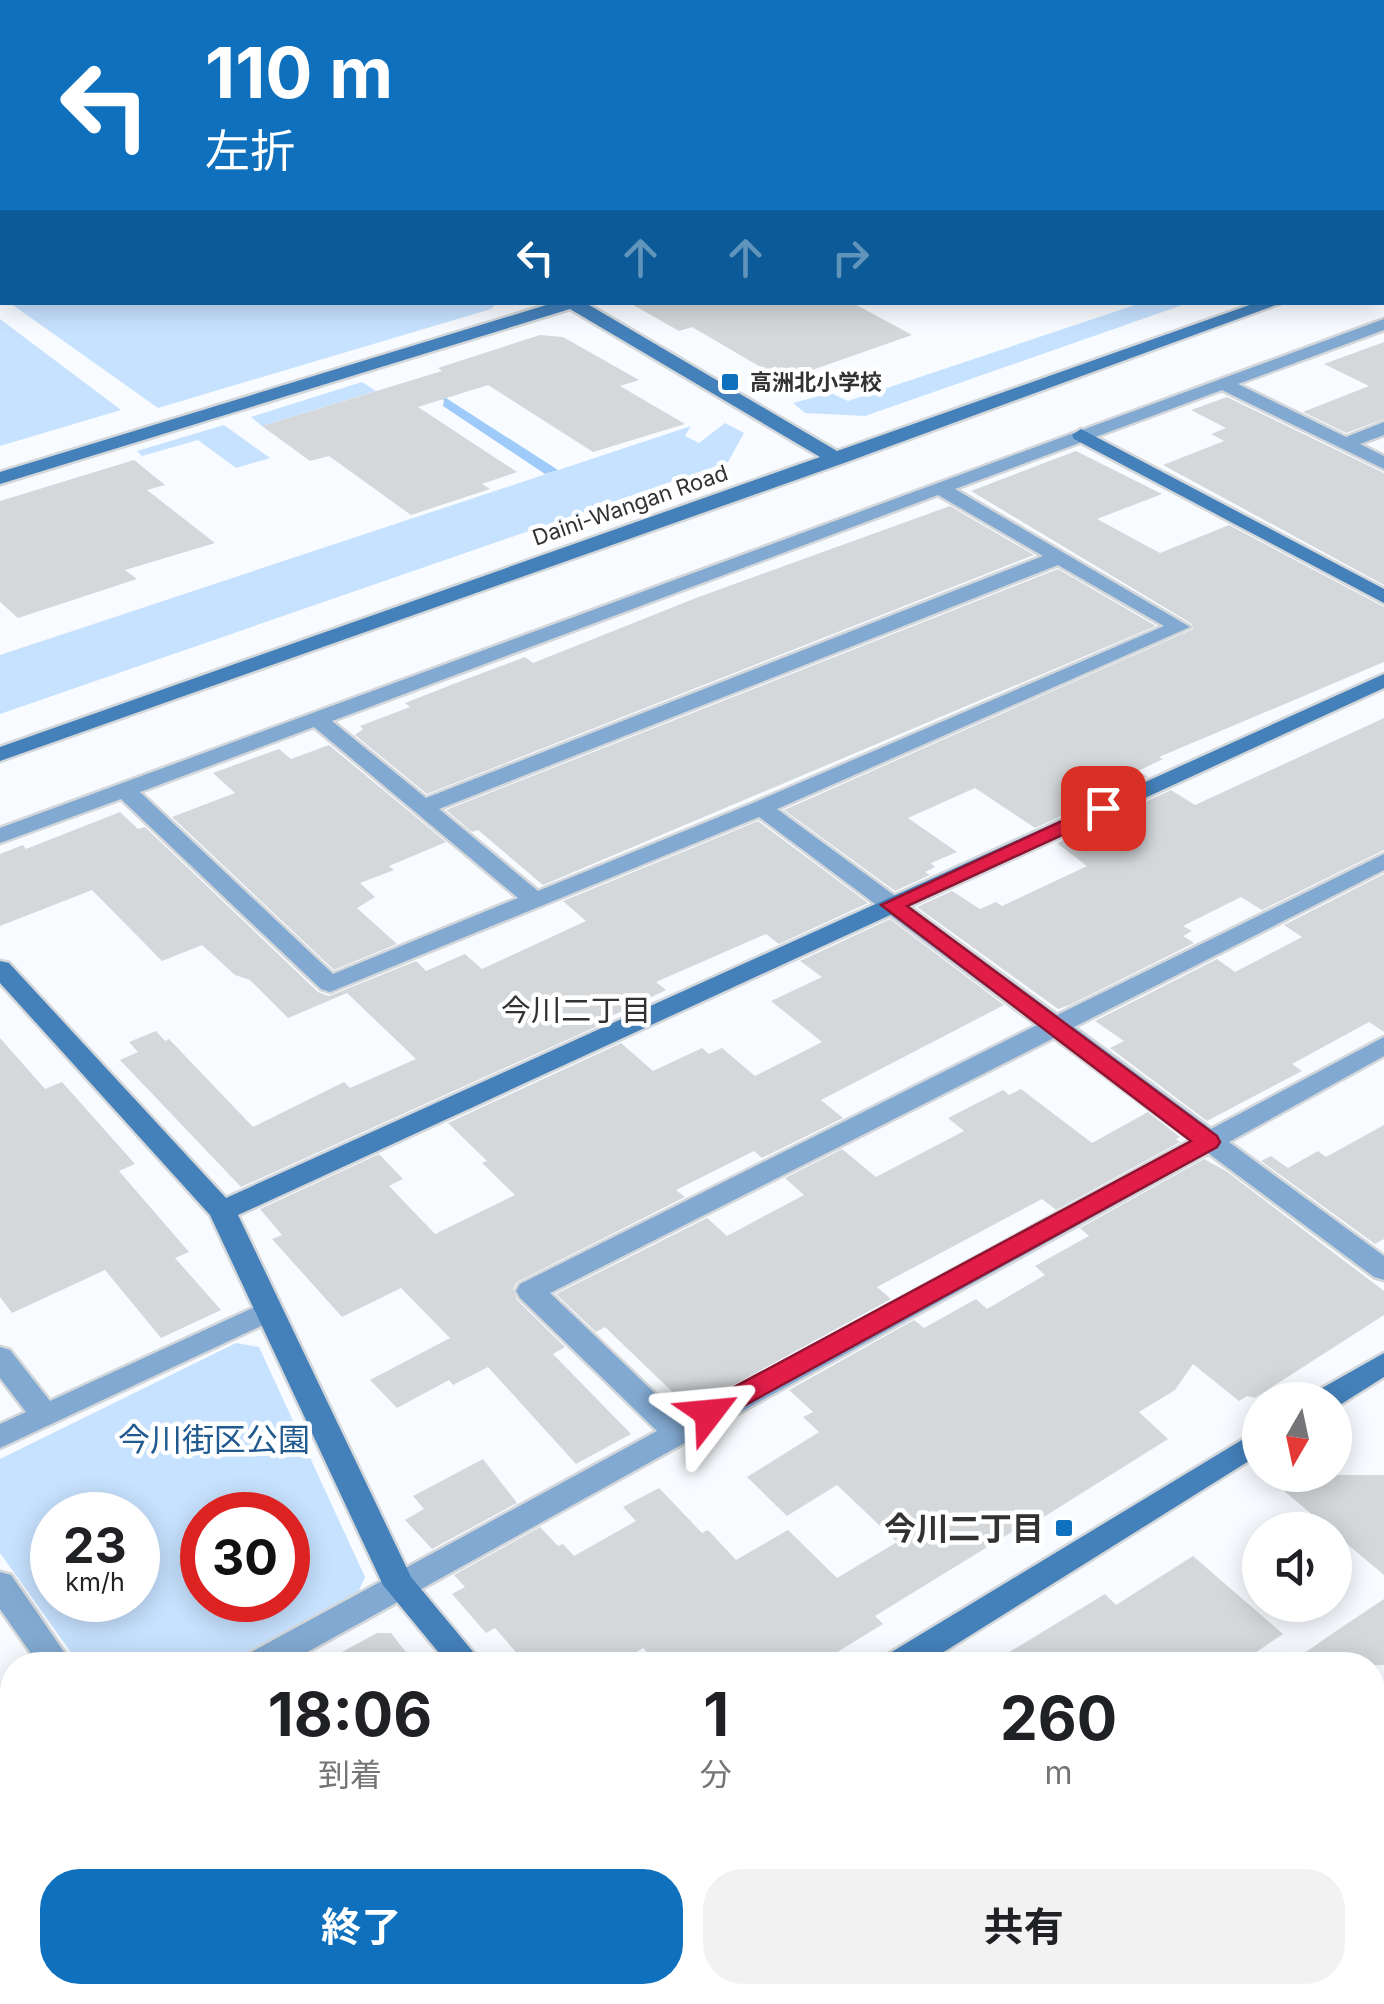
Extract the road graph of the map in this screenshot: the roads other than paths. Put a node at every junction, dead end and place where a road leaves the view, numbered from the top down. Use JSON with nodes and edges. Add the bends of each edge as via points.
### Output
{"nodes":[{"id":1,"x":566,"y":305,"type":"edge"},
{"id":2,"x":576,"y":305,"type":"edge"},
{"id":3,"x":1268,"y":305,"type":"edge"},
{"id":4,"x":1384,"y":324,"type":"edge"},
{"id":5,"x":1224,"y":384,"type":"junction"},
{"id":6,"x":1384,"y":428,"type":"edge"},
{"id":7,"x":1081,"y":435,"type":"junction"},
{"id":8,"x":1344,"y":444,"type":"junction"},
{"id":9,"x":837,"y":459,"type":"junction"},
{"id":10,"x":1384,"y":463,"type":"edge"},
{"id":11,"x":0,"y":478,"type":"edge"},
{"id":12,"x":942,"y":490,"type":"junction"},
{"id":13,"x":1058,"y":557,"type":"junction"},
{"id":14,"x":1384,"y":597,"type":"edge"},
{"id":15,"x":1384,"y":680,"type":"edge"},
{"id":16,"x":317,"y":718,"type":"junction"},
{"id":17,"x":0,"y":754,"type":"edge"},
{"id":18,"x":125,"y":790,"type":"junction"},
{"id":19,"x":426,"y":806,"type":"junction"},
{"id":20,"x":761,"y":808,"type":"junction"},
{"id":21,"x":0,"y":836,"type":"edge"},
{"id":22,"x":1384,"y":862,"type":"edge"},
{"id":23,"x":536,"y":902,"type":"junction"},
{"id":24,"x":892,"y":905,"type":"junction"},
{"id":25,"x":0,"y":968,"type":"edge"},
{"id":26,"x":1054,"y":1025,"type":"junction"},
{"id":27,"x":1384,"y":1045,"type":"edge"},
{"id":28,"x":1208,"y":1142,"type":"junction"},
{"id":29,"x":222,"y":1212,"type":"junction"},
{"id":30,"x":1384,"y":1270,"type":"edge"},
{"id":31,"x":266,"y":1312,"type":"junction"},
{"id":32,"x":0,"y":1357,"type":"edge"},
{"id":33,"x":1384,"y":1364,"type":"edge"},
{"id":34,"x":1352,"y":1384,"type":"edge"},
{"id":35,"x":44,"y":1414,"type":"junction"},
{"id":36,"x":676,"y":1431,"type":"junction"},
{"id":37,"x":0,"y":1438,"type":"edge"},
{"id":38,"x":1242,"y":1451,"type":"edge"},
{"id":39,"x":0,"y":1584,"type":"edge"},
{"id":40,"x":399,"y":1584,"type":"junction"},
{"id":41,"x":48,"y":1652,"type":"edge"},
{"id":42,"x":279,"y":1652,"type":"edge"},
{"id":43,"x":457,"y":1652,"type":"edge"},
{"id":44,"x":918,"y":1652,"type":"edge"}],
"edges":[{"from":1,"to":11,"type":"street"},
{"from":2,"to":9,"type":"street"},
{"from":3,"to":9,"type":"street","name":"Daini-Wangan Road"},
{"from":4,"to":5,"type":"street"},
{"from":5,"to":7,"type":"street"},
{"from":5,"to":8,"type":"street"},
{"from":6,"to":8,"type":"street"},
{"from":7,"to":12,"type":"street"},
{"from":7,"to":14,"type":"street"},
{"from":8,"to":10,"type":"street"},
{"from":9,"to":17,"type":"street","name":"Daini-Wangan Road"},
{"from":12,"to":13,"type":"street"},
{"from":12,"to":16,"type":"street"},
{"from":13,"to":19,"type":"street"},
{"from":13,"to":20,"type":"street","via":[[1180,627]]},
{"from":15,"to":24,"type":"street"},
{"from":16,"to":18,"type":"street"},
{"from":16,"to":19,"type":"street"},
{"from":18,"to":21,"type":"street"},
{"from":18,"to":23,"type":"street","via":[[330,984]]},
{"from":19,"to":23,"type":"street"},
{"from":20,"to":23,"type":"street"},
{"from":20,"to":24,"type":"street"},
{"from":22,"to":26,"type":"street"},
{"from":24,"to":26,"type":"street"},
{"from":24,"to":29,"type":"street"},
{"from":25,"to":29,"type":"street"},
{"from":26,"to":28,"type":"street"},
{"from":26,"to":36,"type":"street","via":[[530,1292]]},
{"from":27,"to":28,"type":"street"},
{"from":28,"to":30,"type":"street"},
{"from":28,"to":36,"type":"street"},
{"from":29,"to":31,"type":"street"},
{"from":31,"to":35,"type":"street"},
{"from":31,"to":40,"type":"street"},
{"from":32,"to":35,"type":"street"},
{"from":33,"to":34,"type":"street"},
{"from":35,"to":37,"type":"street"},
{"from":36,"to":40,"type":"street"},
{"from":38,"to":44,"type":"street"},
{"from":39,"to":41,"type":"street"},
{"from":40,"to":42,"type":"street"},
{"from":40,"to":43,"type":"street"}]}
